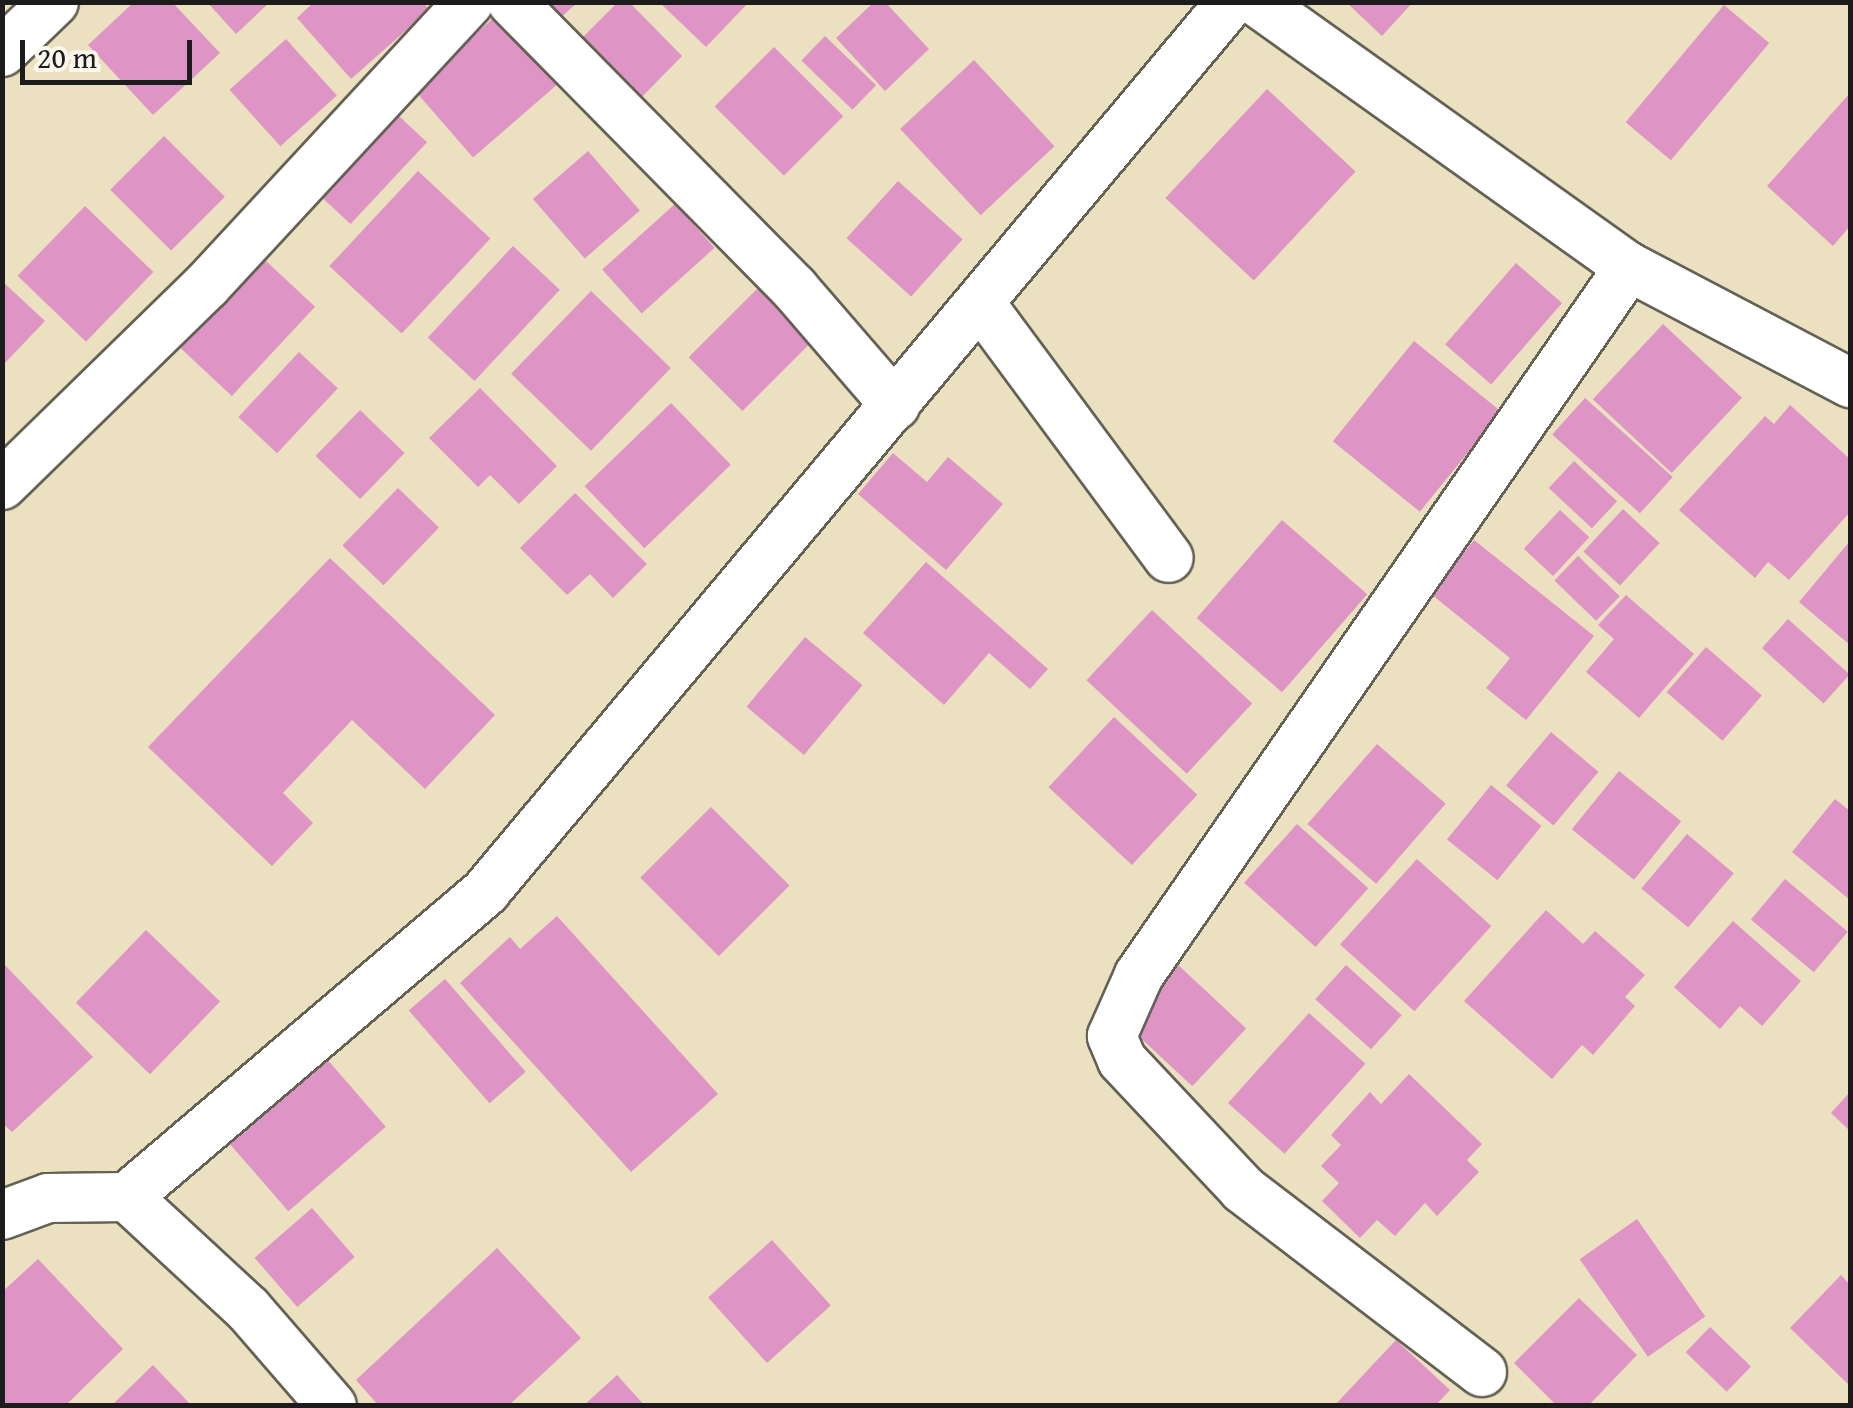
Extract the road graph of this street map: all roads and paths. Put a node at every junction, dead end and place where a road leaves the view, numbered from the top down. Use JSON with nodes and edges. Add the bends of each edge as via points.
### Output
{"nodes":[{"id":1,"x":54,"y":2,"type":"edge"},
{"id":2,"x":470,"y":2,"type":"edge"},
{"id":3,"x":512,"y":2,"type":"edge"},
{"id":4,"x":1231,"y":2,"type":"edge"},
{"id":5,"x":1257,"y":2,"type":"edge"},
{"id":6,"x":2,"y":52,"type":"edge"},
{"id":7,"x":1629,"y":268,"type":"junction"},
{"id":8,"x":980,"y":303,"type":"junction"},
{"id":9,"x":1850,"y":383,"type":"edge"},
{"id":10,"x":895,"y":405,"type":"junction"},
{"id":11,"x":2,"y":486,"type":"edge"},
{"id":12,"x":1170,"y":558,"type":"dead end"},
{"id":13,"x":128,"y":1198,"type":"junction"},
{"id":14,"x":2,"y":1215,"type":"edge"},
{"id":15,"x":1482,"y":1372,"type":"dead end"},
{"id":16,"x":332,"y":1406,"type":"edge"}],
"edges":[{"from":1,"to":6,"type":"street"},
{"from":2,"to":11,"type":"street","via":[[207,285]]},
{"from":3,"to":10,"type":"street","via":[[794,288]]},
{"from":4,"to":8,"type":"street"},
{"from":5,"to":7,"type":"street"},
{"from":7,"to":9,"type":"street"},
{"from":7,"to":15,"type":"street","via":[[1139,975],[1112,1036],[1122,1060],[1244,1189]]},
{"from":8,"to":10,"type":"street"},
{"from":8,"to":12,"type":"street"},
{"from":10,"to":13,"type":"street","via":[[486,892]]},
{"from":13,"to":14,"type":"street","via":[[48,1198]]},
{"from":13,"to":16,"type":"street","via":[[248,1309]]}]}
